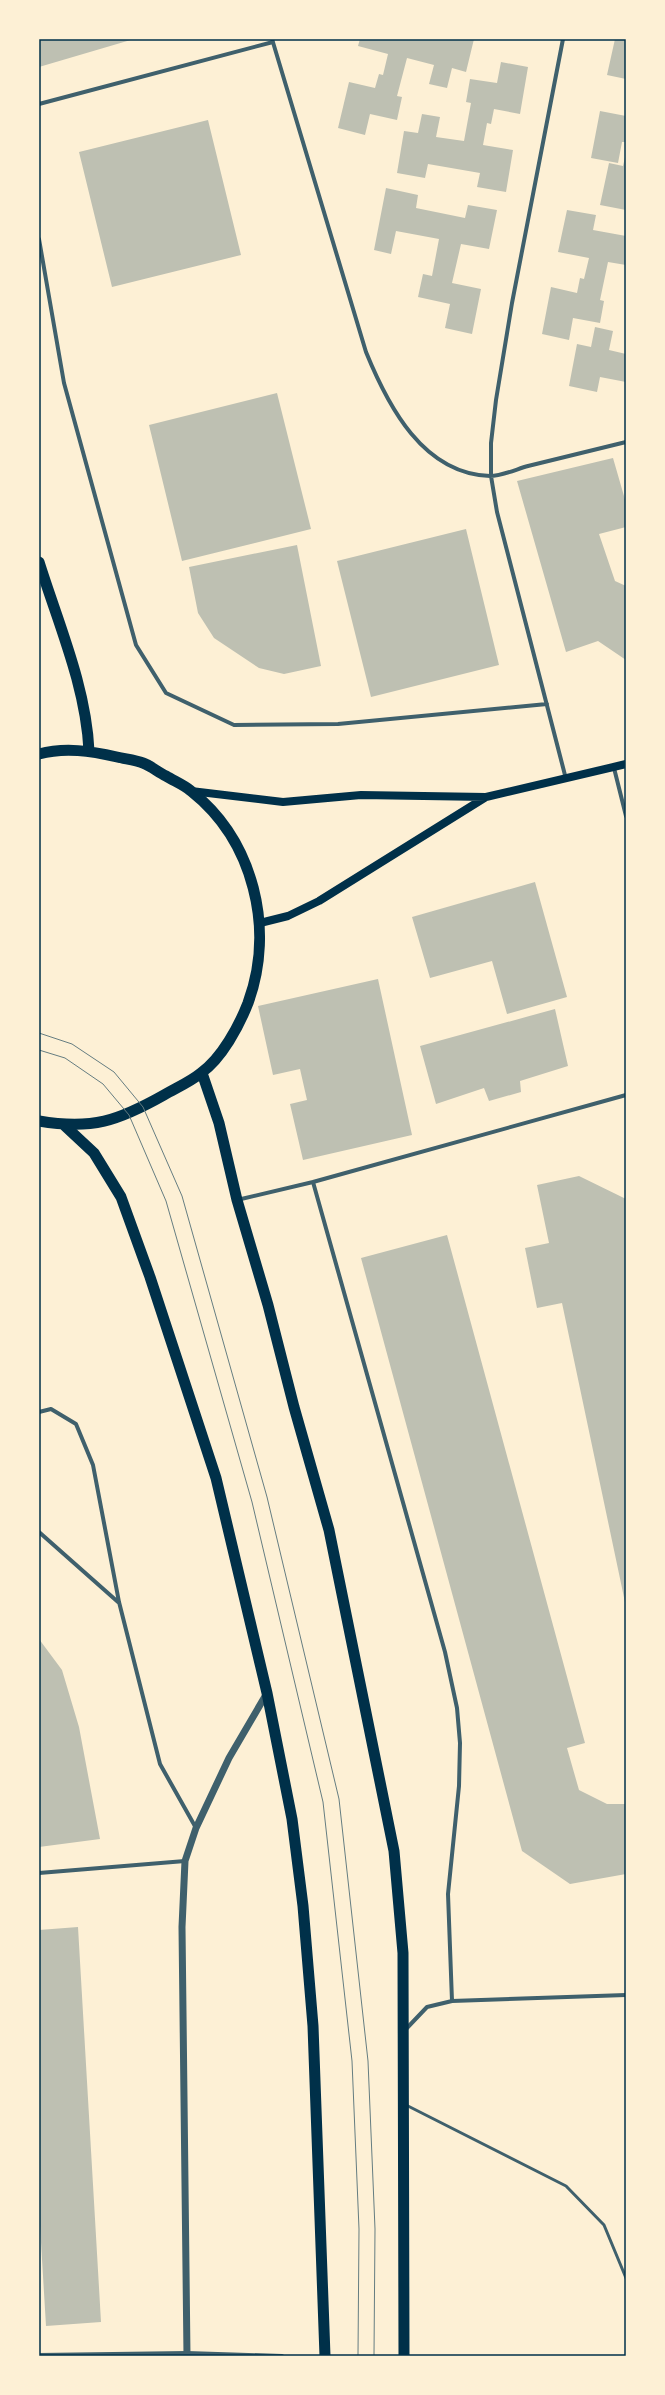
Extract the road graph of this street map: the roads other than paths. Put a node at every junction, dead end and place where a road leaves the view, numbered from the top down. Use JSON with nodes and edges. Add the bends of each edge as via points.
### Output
{"nodes":[{"id":1,"x":563,"y":39,"type":"edge"},
{"id":2,"x":272,"y":40,"type":"edge"},
{"id":3,"x":39,"y":104,"type":"edge"},
{"id":4,"x":39,"y":239,"type":"edge"},
{"id":5,"x":626,"y":442,"type":"edge"},
{"id":6,"x":491,"y":476,"type":"junction"},
{"id":7,"x":39,"y":562,"type":"edge"},
{"id":8,"x":547,"y":704,"type":"junction"},
{"id":9,"x":89,"y":751,"type":"junction"},
{"id":10,"x":39,"y":754,"type":"edge"},
{"id":11,"x":626,"y":764,"type":"edge"},
{"id":12,"x":614,"y":768,"type":"junction"},
{"id":13,"x":566,"y":780,"type":"junction"},
{"id":14,"x":191,"y":791,"type":"junction"},
{"id":15,"x":486,"y":797,"type":"junction"},
{"id":16,"x":626,"y":816,"type":"edge"},
{"id":17,"x":260,"y":923,"type":"junction"},
{"id":18,"x":202,"y":1073,"type":"junction"},
{"id":19,"x":626,"y":1095,"type":"edge"},
{"id":20,"x":39,"y":1121,"type":"edge"},
{"id":21,"x":64,"y":1125,"type":"junction"},
{"id":22,"x":313,"y":1182,"type":"junction"},
{"id":23,"x":237,"y":1200,"type":"junction"},
{"id":24,"x":39,"y":1412,"type":"edge"},
{"id":25,"x":39,"y":1532,"type":"edge"},
{"id":26,"x":119,"y":1602,"type":"junction"},
{"id":27,"x":267,"y":1692,"type":"junction"},
{"id":28,"x":196,"y":1828,"type":"junction"},
{"id":29,"x":184,"y":1862,"type":"junction"},
{"id":30,"x":39,"y":1873,"type":"edge"},
{"id":31,"x":626,"y":1994,"type":"edge"},
{"id":32,"x":452,"y":2001,"type":"junction"},
{"id":33,"x":403,"y":2040,"type":"junction"},
{"id":34,"x":404,"y":2104,"type":"junction"},
{"id":35,"x":626,"y":2278,"type":"edge"},
{"id":36,"x":187,"y":2354,"type":"edge"},
{"id":37,"x":39,"y":2355,"type":"edge"},
{"id":38,"x":282,"y":2356,"type":"edge"},
{"id":39,"x":324,"y":2356,"type":"edge"},
{"id":40,"x":404,"y":2356,"type":"edge"}],
"edges":[{"from":1,"to":6,"type":"street","via":[[511,310],[492,429]]},
{"from":2,"to":3,"type":"street"},
{"from":2,"to":6,"type":"street","via":[[366,352],[377,379],[404,424],[436,458],[458,470]]},
{"from":4,"to":8,"type":"street","via":[[64,383],[136,645],[166,693],[234,725],[338,724]]},
{"from":5,"to":6,"type":"street"},
{"from":6,"to":8,"type":"street","via":[[497,512]]},
{"from":7,"to":9,"type":"highway","via":[[88,723]]},
{"from":8,"to":13,"type":"street"},
{"from":9,"to":10,"type":"highway","via":[[49,751]]},
{"from":9,"to":14,"type":"highway","via":[[143,763]]},
{"from":11,"to":12,"type":"main road"},
{"from":12,"to":13,"type":"main road"},
{"from":12,"to":16,"type":"street"},
{"from":13,"to":15,"type":"main road"},
{"from":14,"to":15,"type":"main road","via":[[283,802],[361,795]]},
{"from":14,"to":17,"type":"highway","via":[[218,818],[240,850],[253,885]]},
{"from":15,"to":17,"type":"main road","via":[[319,902],[288,916]]},
{"from":17,"to":18,"type":"highway","via":[[260,956],[253,989],[242,1020],[224,1048]]},
{"from":18,"to":21,"type":"highway","via":[[143,1107],[110,1121]]},
{"from":18,"to":23,"type":"highway","via":[[219,1123]]},
{"from":19,"to":22,"type":"street"},
{"from":20,"to":21,"type":"highway"},
{"from":21,"to":27,"type":"highway","via":[[94,1153],[121,1198],[150,1276],[216,1478]]},
{"from":22,"to":23,"type":"street"},
{"from":22,"to":32,"type":"street","via":[[445,1652],[458,1708],[459,1786],[448,1894]]},
{"from":23,"to":33,"type":"highway","via":[[329,1530],[393,1844],[403,1953]]},
{"from":24,"to":26,"type":"street","via":[[52,1409],[76,1424],[91,1458]]},
{"from":25,"to":26,"type":"street"},
{"from":26,"to":28,"type":"street","via":[[160,1764]]},
{"from":27,"to":28,"type":"street","via":[[229,1758]]},
{"from":27,"to":39,"type":"highway","via":[[292,1818],[304,1906],[313,2026]]},
{"from":28,"to":29,"type":"street"},
{"from":29,"to":30,"type":"street"},
{"from":29,"to":36,"type":"street","via":[[182,1927]]},
{"from":31,"to":32,"type":"street"},
{"from":32,"to":33,"type":"street","via":[[427,2007],[408,2026]]},
{"from":33,"to":34,"type":"highway"},
{"from":34,"to":35,"type":"lane","via":[[566,2186],[604,2225]]},
{"from":34,"to":40,"type":"highway"},
{"from":36,"to":37,"type":"street"},
{"from":36,"to":38,"type":"street"}]}
